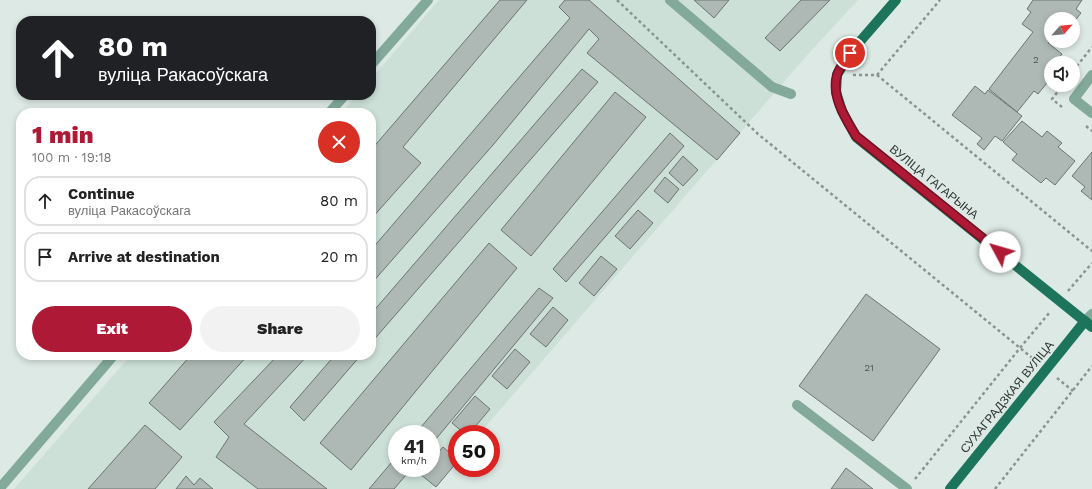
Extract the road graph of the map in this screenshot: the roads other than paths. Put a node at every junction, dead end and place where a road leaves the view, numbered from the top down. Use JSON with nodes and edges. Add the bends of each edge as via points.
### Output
{"nodes":[{"id":1,"x":428,"y":0,"type":"edge"},
{"id":2,"x":670,"y":0,"type":"edge"},
{"id":3,"x":896,"y":0,"type":"edge"},
{"id":4,"x":376,"y":59,"type":"edge"},
{"id":5,"x":1092,"y":75,"type":"edge"},
{"id":6,"x":791,"y":94,"type":"dead end"},
{"id":7,"x":340,"y":100,"type":"edge"},
{"id":8,"x":332,"y":108,"type":"edge"},
{"id":9,"x":1092,"y":113,"type":"edge"},
{"id":10,"x":1090,"y":321,"type":"edge"},
{"id":11,"x":110,"y":360,"type":"edge"},
{"id":12,"x":797,"y":405,"type":"dead end"},
{"id":13,"x":910,"y":486,"type":"edge"},
{"id":14,"x":0,"y":488,"type":"edge"},
{"id":15,"x":950,"y":489,"type":"edge"}],
"edges":[{"from":1,"to":4,"type":"lane"},
{"from":2,"to":6,"type":"lane","via":[[772,88]]},
{"from":3,"to":10,"type":"main road","name":"ВУЛІЦА ГАГАРЫНА","via":[[850,53],[837,75],[836,92],[842,111],[856,136],[1060,300]]},
{"from":5,"to":9,"type":"lane","via":[[1074,98]]},
{"from":7,"to":8,"type":"lane"},
{"from":10,"to":15,"type":"main road","name":"СУХАГРАДЗКАЯ ВУЛІЦА","via":[[1046,369]]},
{"from":11,"to":14,"type":"lane"},
{"from":12,"to":13,"type":"lane"}]}
